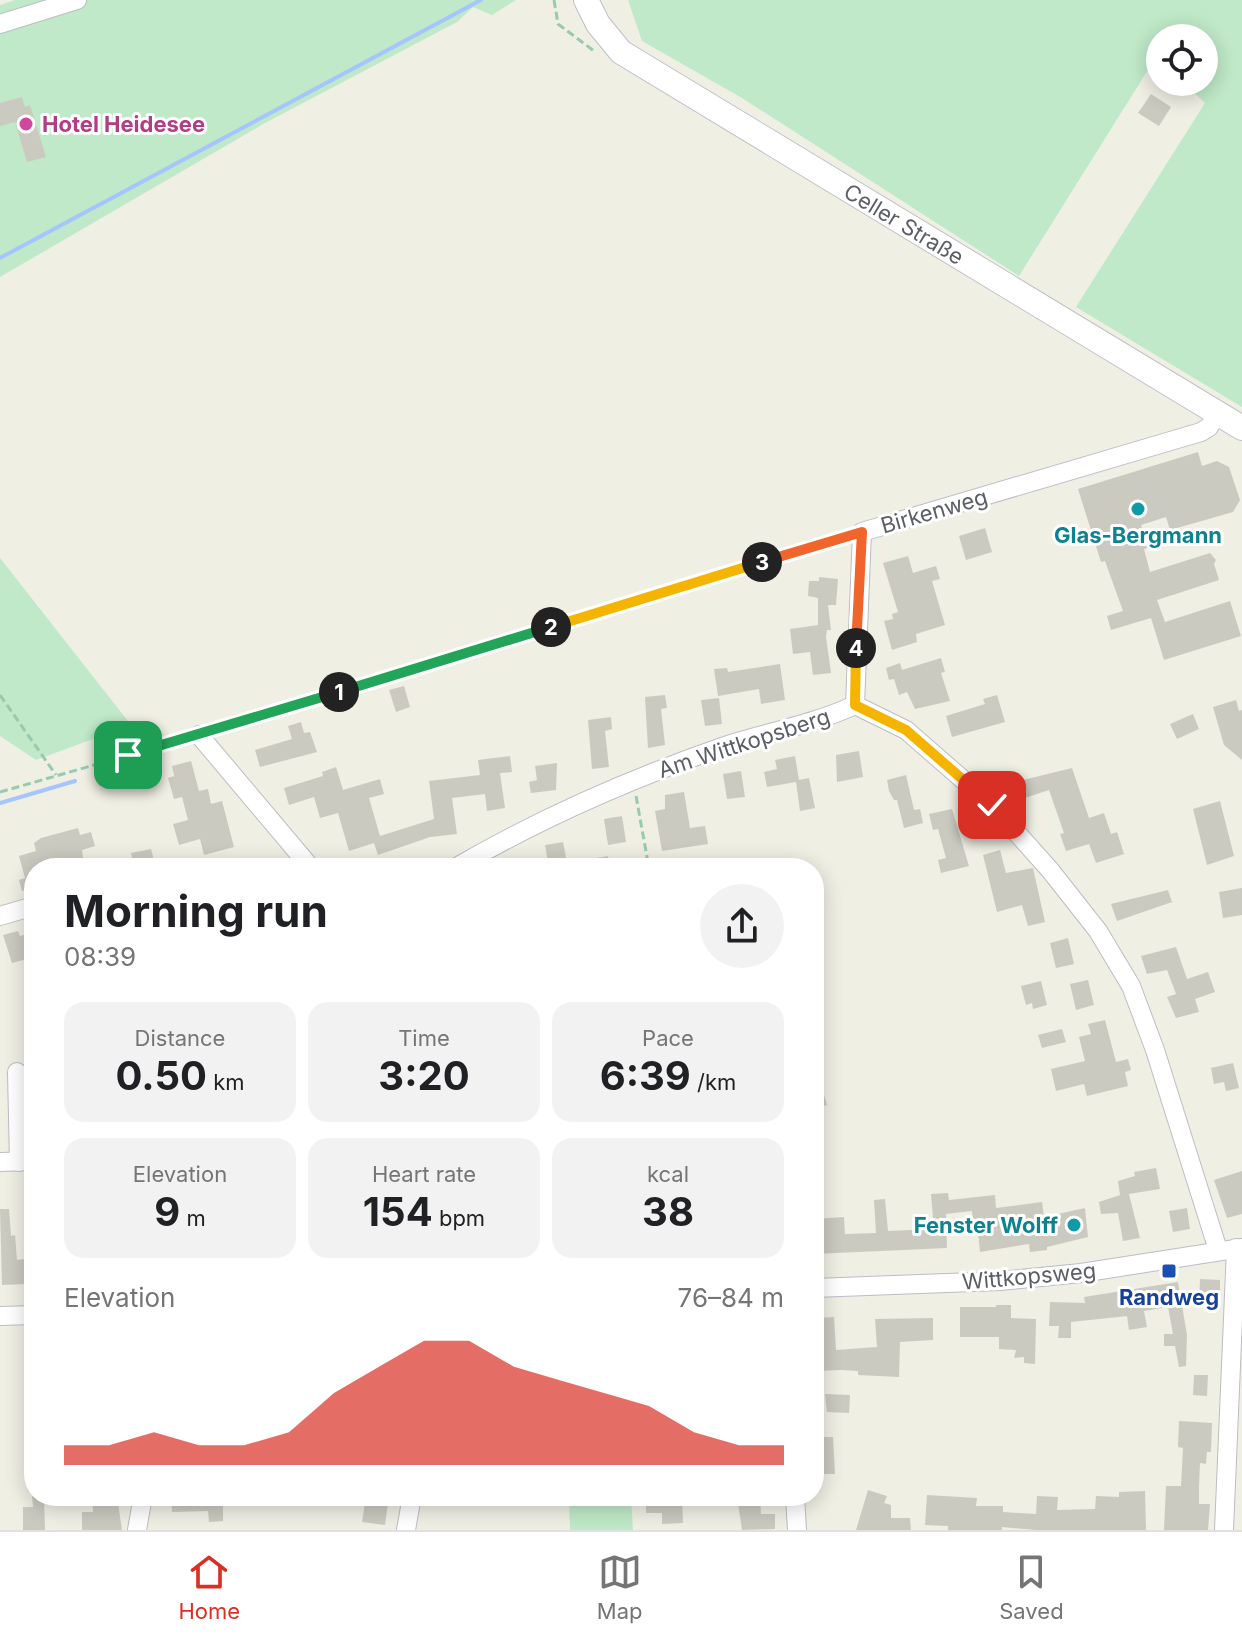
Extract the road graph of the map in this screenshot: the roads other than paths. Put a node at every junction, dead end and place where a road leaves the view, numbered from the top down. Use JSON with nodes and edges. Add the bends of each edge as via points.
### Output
{"nodes":[{"id":1,"x":77,"y":0,"type":"edge"},
{"id":2,"x":586,"y":0,"type":"edge"},
{"id":3,"x":0,"y":24,"type":"edge"},
{"id":4,"x":1209,"y":424,"type":"junction"},
{"id":5,"x":1242,"y":428,"type":"edge"},
{"id":6,"x":855,"y":705,"type":"junction"},
{"id":7,"x":199,"y":735,"type":"road end"},
{"id":8,"x":303,"y":858,"type":"edge"},
{"id":9,"x":474,"y":858,"type":"edge"},
{"id":10,"x":24,"y":909,"type":"edge"},
{"id":11,"x":0,"y":916,"type":"edge"},
{"id":12,"x":17,"y":1072,"type":"dead end"},
{"id":13,"x":18,"y":1162,"type":"edge"},
{"id":14,"x":1232,"y":1248,"type":"edge"},
{"id":15,"x":824,"y":1288,"type":"edge"},
{"id":16,"x":24,"y":1315,"type":"edge"},
{"id":17,"x":0,"y":1316,"type":"edge"},
{"id":18,"x":141,"y":1506,"type":"edge"},
{"id":19,"x":410,"y":1506,"type":"edge"},
{"id":20,"x":796,"y":1506,"type":"edge"},
{"id":21,"x":137,"y":1530,"type":"edge"},
{"id":22,"x":406,"y":1530,"type":"edge"},
{"id":23,"x":797,"y":1530,"type":"edge"},
{"id":24,"x":1224,"y":1530,"type":"edge"}],
"edges":[{"from":1,"to":3,"type":"street"},
{"from":2,"to":4,"type":"street","name":"Celler Straße","via":[[621,52]]},
{"from":4,"to":5,"type":"street","name":"Celler Straße"},
{"from":4,"to":6,"type":"street","name":"Birkenweg","via":[[862,532]]},
{"from":6,"to":9,"type":"street","name":"Am Wittkopsberg","via":[[819,722],[724,746],[634,780]]},
{"from":6,"to":14,"type":"street","name":"Am Wittkopsberg","via":[[906,730],[992,805],[1098,931],[1131,986]]},
{"from":7,"to":8,"type":"street"},
{"from":10,"to":11,"type":"street"},
{"from":12,"to":13,"type":"street"},
{"from":14,"to":15,"type":"street","name":"Wittkopsweg","via":[[1000,1281]]},
{"from":14,"to":24,"type":"street"},
{"from":16,"to":17,"type":"street"},
{"from":18,"to":21,"type":"street"},
{"from":19,"to":22,"type":"street"},
{"from":20,"to":23,"type":"street"}]}
